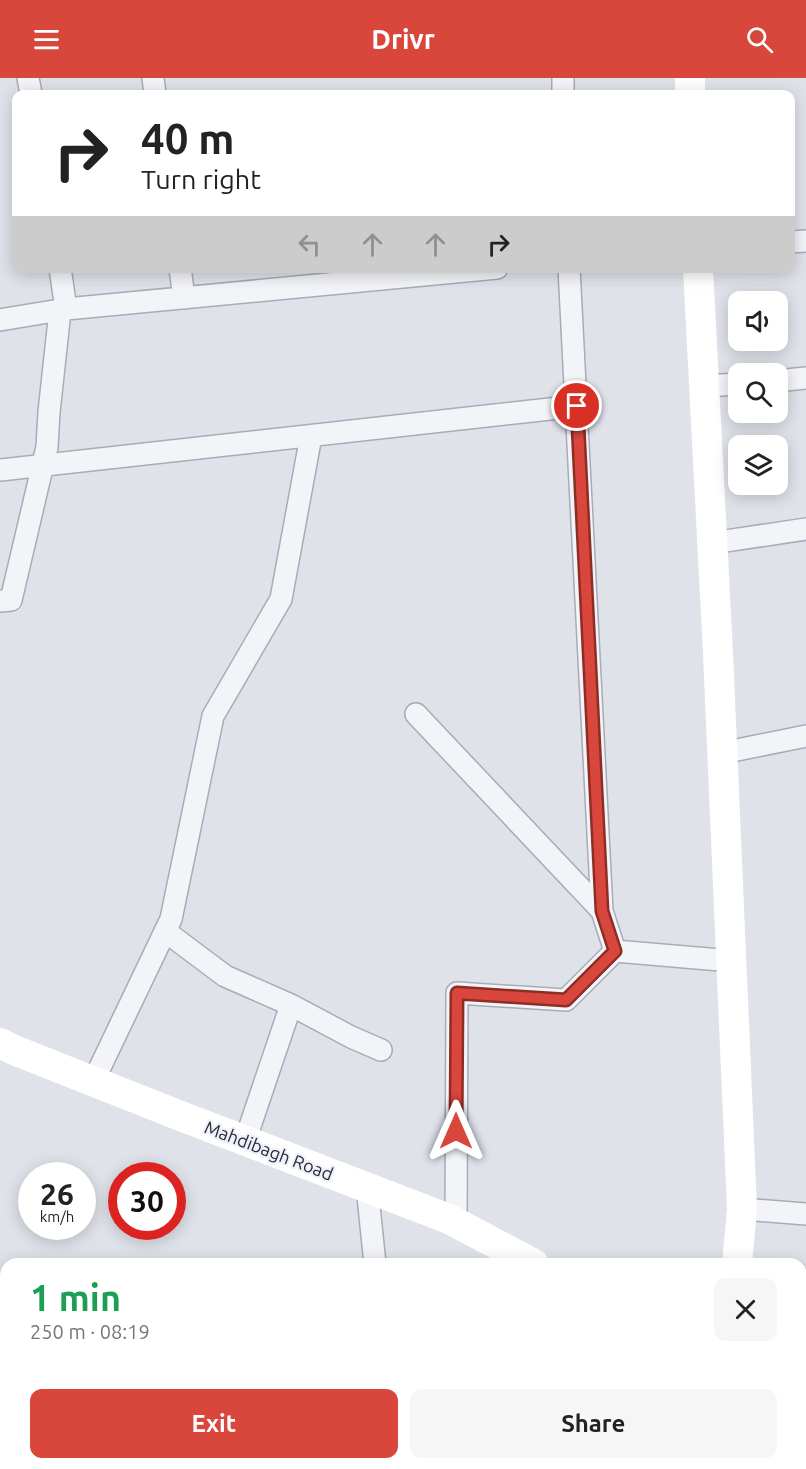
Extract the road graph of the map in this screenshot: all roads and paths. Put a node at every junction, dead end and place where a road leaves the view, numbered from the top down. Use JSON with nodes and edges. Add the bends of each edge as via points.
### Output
{"nodes":[{"id":1,"x":60,"y":273,"type":"edge"},
{"id":2,"x":181,"y":273,"type":"edge"},
{"id":3,"x":445,"y":273,"type":"edge"},
{"id":4,"x":569,"y":273,"type":"edge"},
{"id":5,"x":698,"y":273,"type":"edge"},
{"id":6,"x":184,"y":298,"type":"junction"},
{"id":7,"x":63,"y":310,"type":"junction"},
{"id":8,"x":0,"y":320,"type":"edge"},
{"id":9,"x":806,"y":378,"type":"edge"},
{"id":10,"x":788,"y":380,"type":"edge"},
{"id":11,"x":728,"y":385,"type":"edge"},
{"id":12,"x":704,"y":386,"type":"junction"},
{"id":13,"x":577,"y":406,"type":"junction"},
{"id":14,"x":311,"y":436,"type":"junction"},
{"id":15,"x":43,"y":465,"type":"junction"},
{"id":16,"x":0,"y":470,"type":"edge"},
{"id":17,"x":806,"y":529,"type":"edge"},
{"id":18,"x":712,"y":543,"type":"junction"},
{"id":19,"x":0,"y":601,"type":"edge"},
{"id":20,"x":416,"y":714,"type":"dead end"},
{"id":21,"x":806,"y":736,"type":"edge"},
{"id":22,"x":722,"y":753,"type":"junction"},
{"id":23,"x":602,"y":911,"type":"junction"},
{"id":24,"x":165,"y":931,"type":"junction"},
{"id":25,"x":615,"y":951,"type":"junction"},
{"id":26,"x":732,"y":961,"type":"junction"},
{"id":27,"x":291,"y":1005,"type":"junction"},
{"id":28,"x":0,"y":1043,"type":"edge"},
{"id":29,"x":381,"y":1050,"type":"dead end"},
{"id":30,"x":93,"y":1082,"type":"junction"},
{"id":31,"x":245,"y":1141,"type":"junction"},
{"id":32,"x":366,"y":1187,"type":"junction"},
{"id":33,"x":742,"y":1209,"type":"junction"},
{"id":34,"x":806,"y":1214,"type":"edge"},
{"id":35,"x":456,"y":1222,"type":"junction"},
{"id":36,"x":374,"y":1258,"type":"edge"},
{"id":37,"x":523,"y":1258,"type":"edge"},
{"id":38,"x":738,"y":1258,"type":"edge"}],
"edges":[{"from":1,"to":7,"type":"street"},
{"from":2,"to":6,"type":"street"},
{"from":3,"to":6,"type":"street"},
{"from":4,"to":13,"type":"street"},
{"from":5,"to":12,"type":"street"},
{"from":6,"to":7,"type":"street"},
{"from":7,"to":8,"type":"street"},
{"from":7,"to":15,"type":"street"},
{"from":9,"to":10,"type":"street"},
{"from":11,"to":12,"type":"street"},
{"from":12,"to":18,"type":"street"},
{"from":13,"to":14,"type":"street"},
{"from":13,"to":23,"type":"street"},
{"from":14,"to":15,"type":"street"},
{"from":14,"to":24,"type":"street","via":[[281,599],[213,716],[171,919]]},
{"from":15,"to":16,"type":"street"},
{"from":15,"to":19,"type":"street","via":[[11,600]]},
{"from":17,"to":18,"type":"street"},
{"from":18,"to":22,"type":"street"},
{"from":20,"to":23,"type":"street"},
{"from":21,"to":22,"type":"street"},
{"from":22,"to":26,"type":"street"},
{"from":23,"to":25,"type":"street"},
{"from":24,"to":27,"type":"street","via":[[225,976]]},
{"from":24,"to":30,"type":"street"},
{"from":25,"to":26,"type":"street"},
{"from":25,"to":35,"type":"street","via":[[566,1000],[457,993]]},
{"from":26,"to":33,"type":"street"},
{"from":27,"to":29,"type":"street"},
{"from":27,"to":31,"type":"street"},
{"from":28,"to":30,"type":"street","name":"Mahdibagh Road"},
{"from":30,"to":31,"type":"street","name":"Mahdibagh Road"},
{"from":31,"to":32,"type":"street","name":"Mahdibagh Road"},
{"from":32,"to":35,"type":"street","name":"Mahdibagh Road"},
{"from":32,"to":36,"type":"street"},
{"from":33,"to":34,"type":"street"},
{"from":33,"to":38,"type":"street"},
{"from":35,"to":37,"type":"street","name":"Mahdibagh Road"}]}
